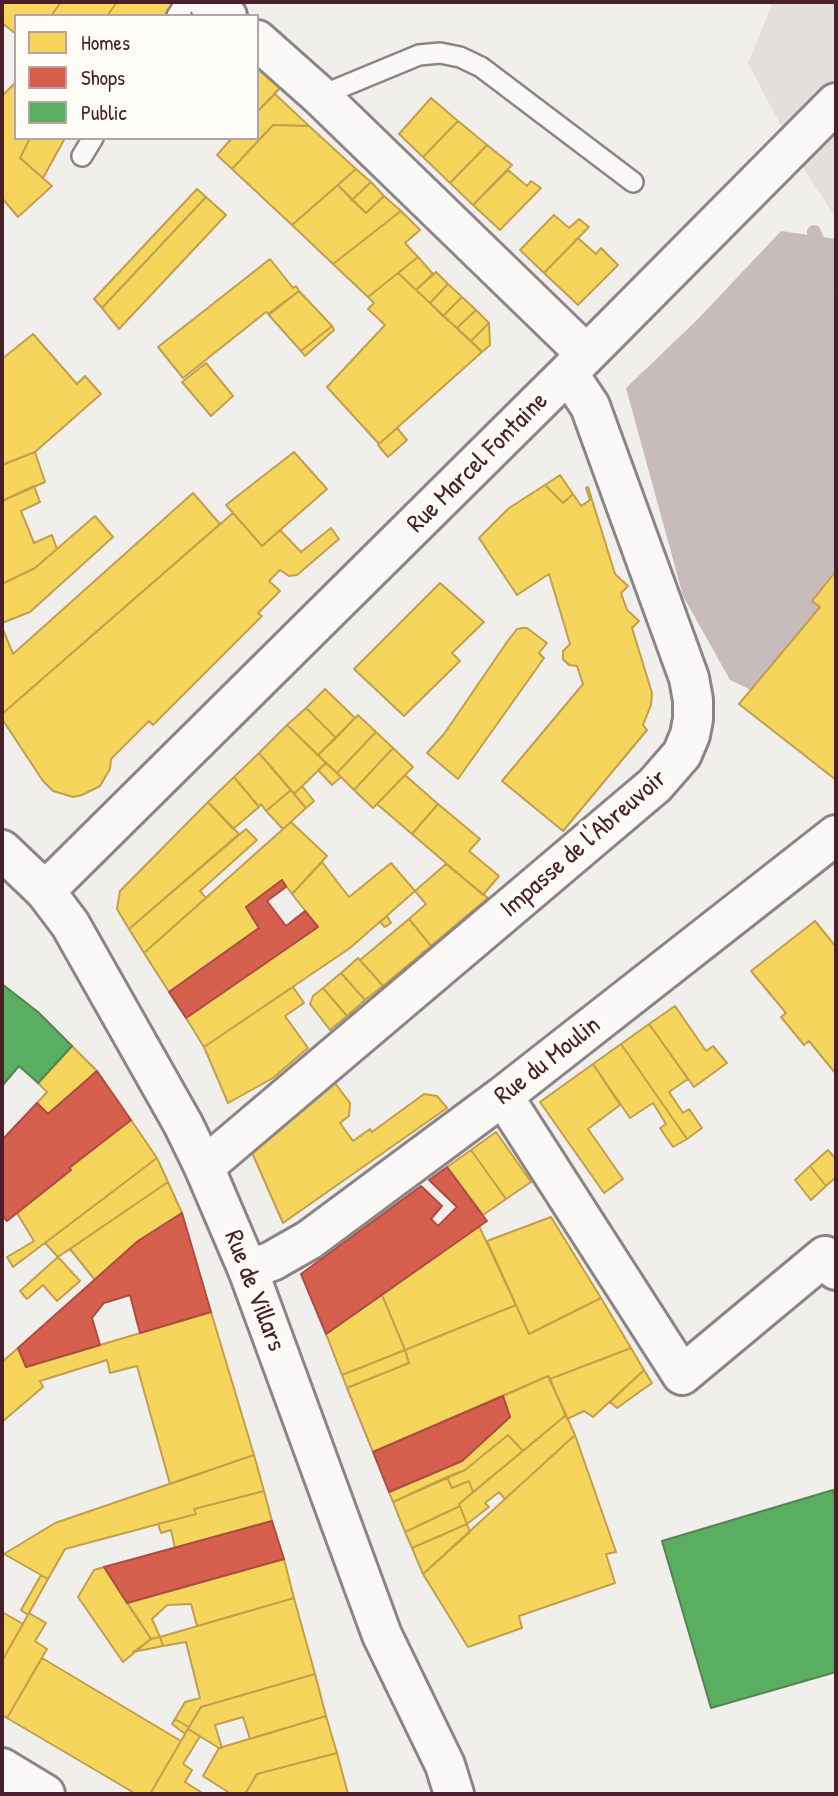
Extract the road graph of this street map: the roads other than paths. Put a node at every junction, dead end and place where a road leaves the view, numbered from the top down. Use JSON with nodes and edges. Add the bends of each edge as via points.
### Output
{"nodes":[{"id":1,"x":208,"y":2,"type":"edge"},
{"id":2,"x":224,"y":14,"type":"edge"},
{"id":3,"x":259,"y":42,"type":"edge"},
{"id":4,"x":320,"y":96,"type":"junction"},
{"id":5,"x":836,"y":103,"type":"edge"},
{"id":6,"x":92,"y":140,"type":"edge"},
{"id":7,"x":82,"y":156,"type":"dead end"},
{"id":8,"x":634,"y":182,"type":"dead end"},
{"id":9,"x":577,"y":364,"type":"junction"},
{"id":10,"x":836,"y":835,"type":"edge"},
{"id":11,"x":2,"y":850,"type":"edge"},
{"id":12,"x":45,"y":891,"type":"junction"},
{"id":13,"x":503,"y":1096,"type":"junction"},
{"id":14,"x":204,"y":1167,"type":"junction"},
{"id":15,"x":248,"y":1270,"type":"junction"},
{"id":16,"x":836,"y":1270,"type":"edge"},
{"id":17,"x":2,"y":1768,"type":"edge"},
{"id":18,"x":450,"y":1780,"type":"edge"},
{"id":19,"x":45,"y":1794,"type":"edge"}],
"edges":[{"from":1,"to":2,"type":"street"},
{"from":3,"to":4,"type":"street"},
{"from":4,"to":8,"type":"lane","via":[[419,55],[460,57],[481,67]]},
{"from":4,"to":9,"type":"street"},
{"from":5,"to":9,"type":"street","name":"Rue Marcel Fontaine"},
{"from":6,"to":7,"type":"lane"},
{"from":9,"to":12,"type":"street","name":"Rue Marcel Fontaine"},
{"from":9,"to":14,"type":"street","name":"Impasse de l'Abreuvoir","via":[[689,678],[693,719],[682,754],[655,785]]},
{"from":10,"to":13,"type":"street","name":"Rue du Moulin"},
{"from":11,"to":12,"type":"street","name":"Rue de Villars"},
{"from":12,"to":14,"type":"street","name":"Rue de Villars","via":[[70,924]]},
{"from":13,"to":15,"type":"street","name":"Rue du Moulin","via":[[309,1240]]},
{"from":13,"to":16,"type":"street","via":[[682,1376],[825,1256]]},
{"from":14,"to":15,"type":"street","name":"Rue de Villars"},
{"from":15,"to":18,"type":"street","name":"Rue de Villars","via":[[373,1614]]},
{"from":17,"to":19,"type":"street"}]}
